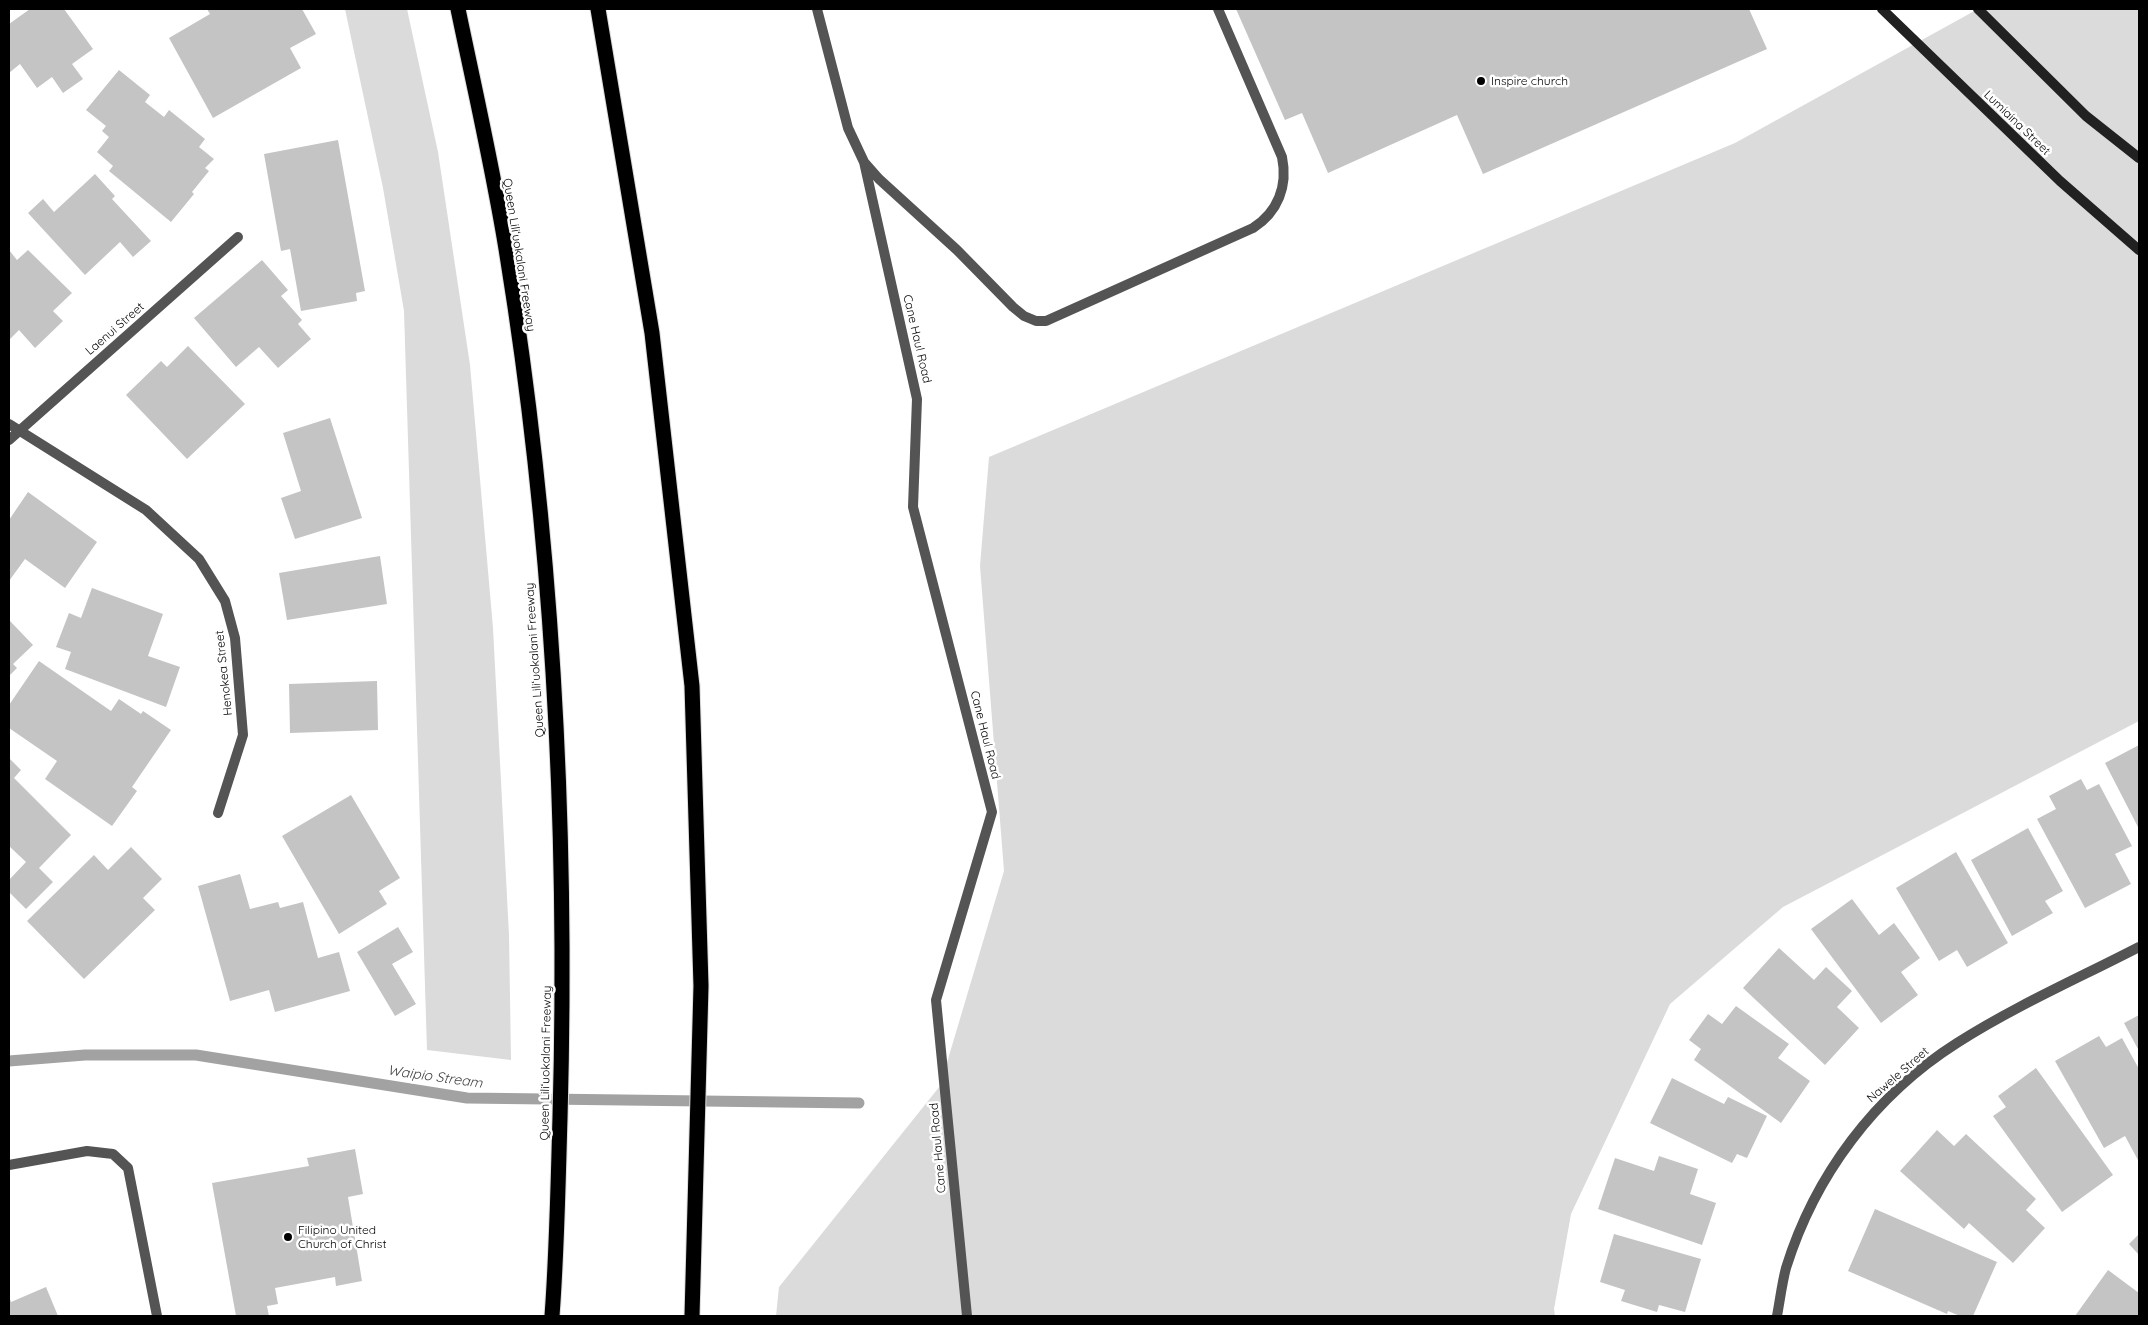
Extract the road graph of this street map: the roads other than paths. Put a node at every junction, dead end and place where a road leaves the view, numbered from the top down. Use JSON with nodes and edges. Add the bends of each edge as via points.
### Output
{"nodes":[{"id":1,"x":458,"y":9,"type":"edge"},
{"id":2,"x":598,"y":9,"type":"edge"},
{"id":3,"x":817,"y":9,"type":"edge"},
{"id":4,"x":1218,"y":9,"type":"edge"},
{"id":5,"x":1882,"y":9,"type":"edge"},
{"id":6,"x":1978,"y":9,"type":"edge"},
{"id":7,"x":2139,"y":158,"type":"edge"},
{"id":8,"x":864,"y":162,"type":"junction"},
{"id":9,"x":238,"y":237,"type":"dead end"},
{"id":10,"x":2139,"y":250,"type":"edge"},
{"id":11,"x":9,"y":424,"type":"edge"},
{"id":12,"x":19,"y":430,"type":"junction"},
{"id":13,"x":9,"y":440,"type":"edge"},
{"id":14,"x":218,"y":813,"type":"dead end"},
{"id":15,"x":2139,"y":947,"type":"edge"},
{"id":16,"x":9,"y":1165,"type":"edge"},
{"id":17,"x":157,"y":1316,"type":"edge"},
{"id":18,"x":552,"y":1316,"type":"edge"},
{"id":19,"x":692,"y":1316,"type":"edge"},
{"id":20,"x":966,"y":1316,"type":"edge"},
{"id":21,"x":1777,"y":1316,"type":"edge"}],
"edges":[{"from":1,"to":18,"type":"highway","name":"Queen Liliʻuokalani Freeway","via":[[507,255],[535,470],[555,706],[562,872],[563,1012]]},
{"from":2,"to":19,"type":"highway","via":[[652,333],[692,686],[701,986]]},
{"from":3,"to":8,"type":"street","via":[[848,128]]},
{"from":4,"to":8,"type":"street","via":[[1282,157],[1285,175],[1278,202],[1253,228],[1060,316],[1046,321],[1024,316]]},
{"from":5,"to":10,"type":"main road","name":"Lumiaina Street","via":[[2060,181]]},
{"from":6,"to":7,"type":"main road","via":[[2086,116]]},
{"from":8,"to":20,"type":"street","name":"Cane Haul Road","via":[[917,399],[913,507],[992,812],[936,1000]]},
{"from":9,"to":12,"type":"street","name":"Laenui Street"},
{"from":11,"to":12,"type":"street","name":"Henokea Street"},
{"from":12,"to":13,"type":"street","name":"Laenui Street"},
{"from":12,"to":14,"type":"street","name":"Henokea Street","via":[[146,510],[199,559],[225,601],[235,638],[244,735]]},
{"from":15,"to":21,"type":"street","name":"Nawele Street","via":[[1957,1043],[1910,1078],[1868,1118],[1834,1163],[1805,1217],[1786,1269]]},
{"from":16,"to":17,"type":"street","via":[[87,1151],[113,1154],[128,1168]]}]}
